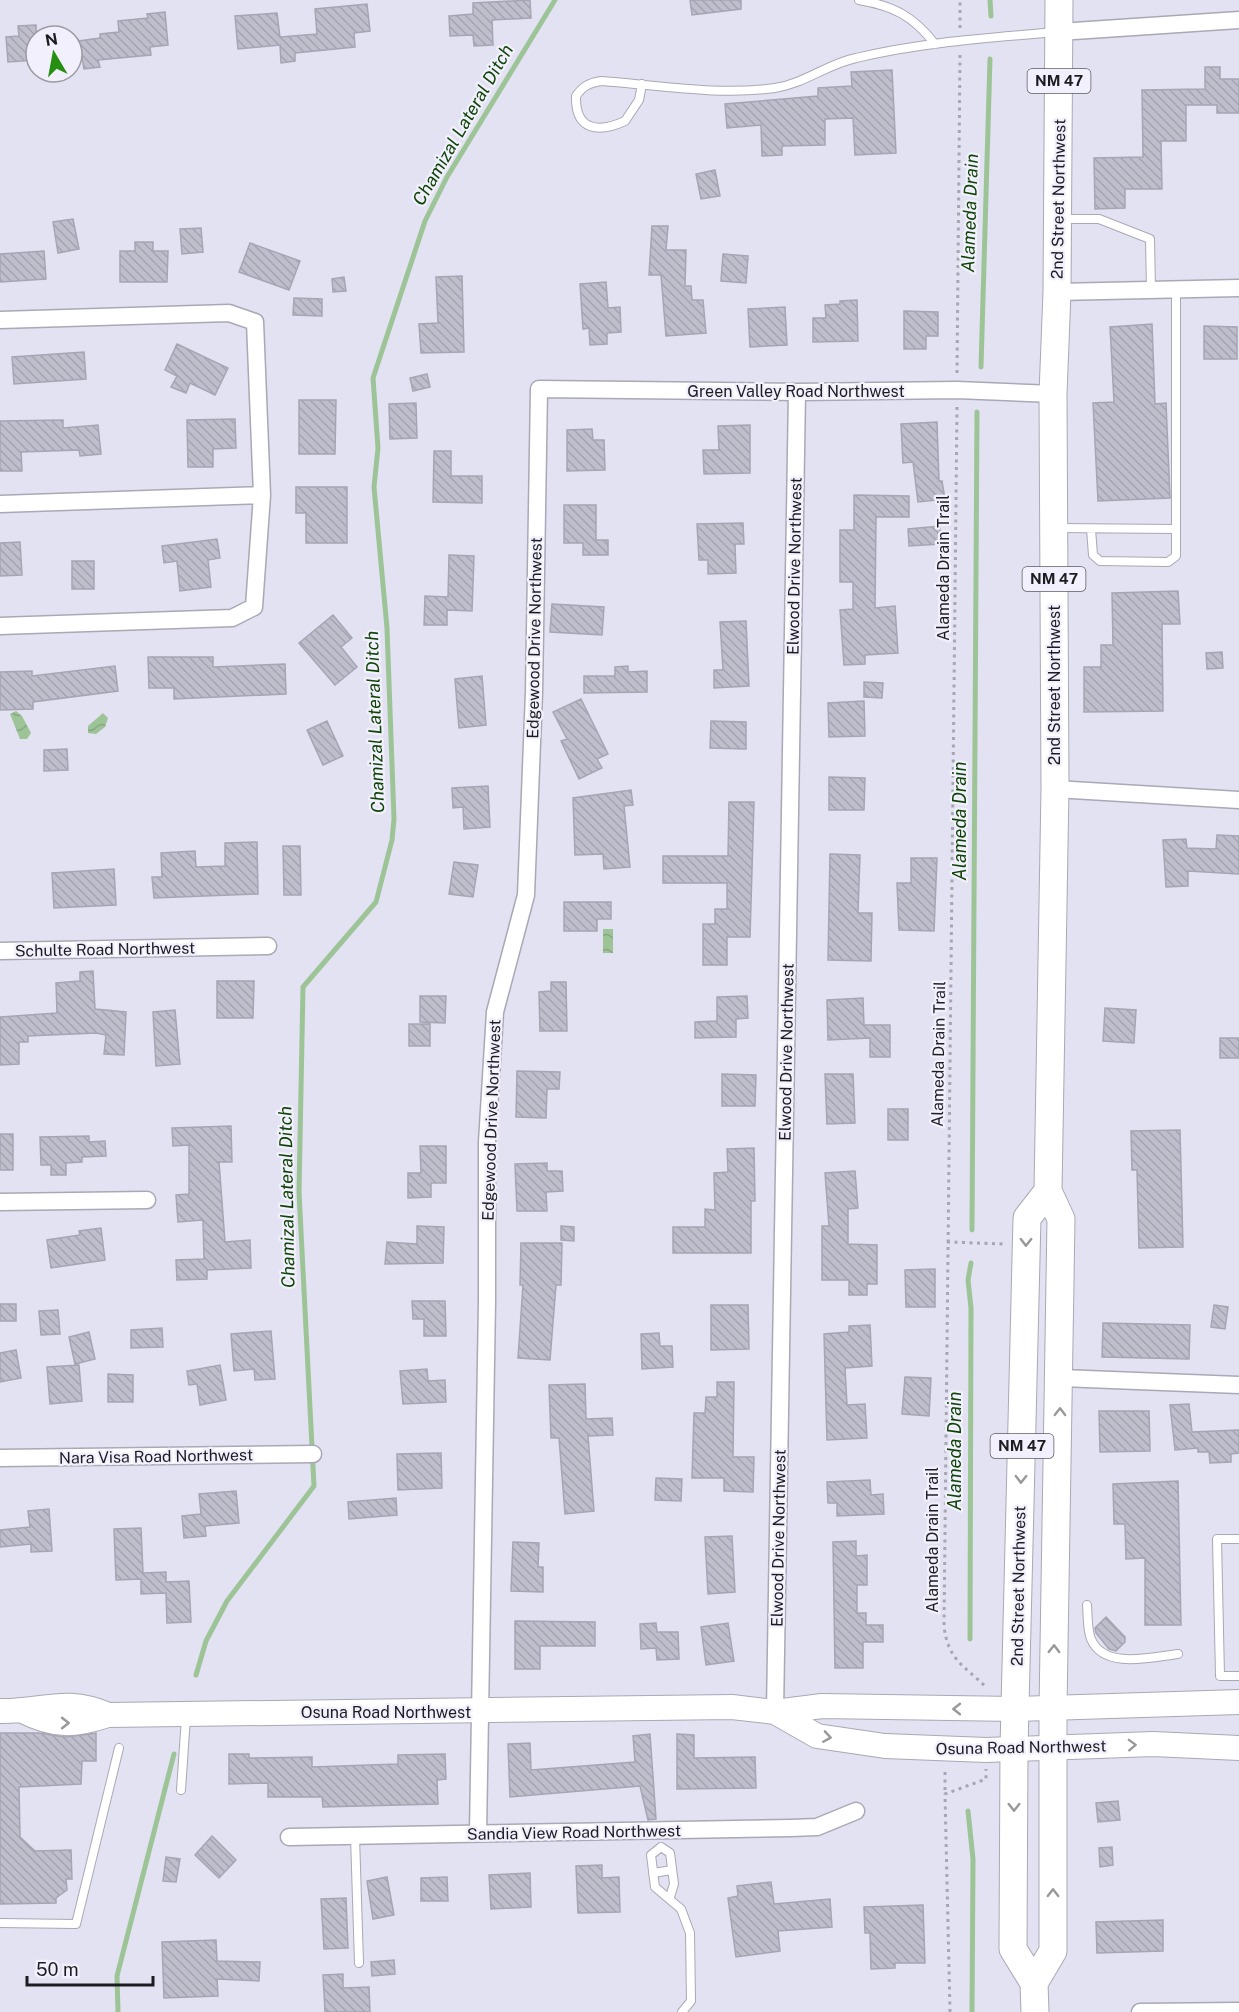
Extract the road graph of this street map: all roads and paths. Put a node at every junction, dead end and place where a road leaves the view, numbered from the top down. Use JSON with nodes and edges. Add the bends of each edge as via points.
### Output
{"nodes":[{"id":1,"x":859,"y":0,"type":"edge"},
{"id":2,"x":960,"y":0,"type":"edge"},
{"id":3,"x":1059,"y":0,"type":"edge"},
{"id":4,"x":1239,"y":20,"type":"edge"},
{"id":5,"x":1059,"y":32,"type":"junction"},
{"id":6,"x":960,"y":40,"type":"junction"},
{"id":7,"x":935,"y":44,"type":"junction"},
{"id":8,"x":642,"y":84,"type":"junction"},
{"id":9,"x":1057,"y":219,"type":"junction"},
{"id":10,"x":1239,"y":288,"type":"edge"},
{"id":11,"x":1151,"y":290,"type":"junction"},
{"id":12,"x":1176,"y":290,"type":"junction"},
{"id":13,"x":1057,"y":292,"type":"junction"},
{"id":14,"x":0,"y":320,"type":"edge"},
{"id":15,"x":957,"y":375,"type":"dead end"},
{"id":16,"x":538,"y":389,"type":"joint"},
{"id":17,"x":797,"y":392,"type":"junction"},
{"id":18,"x":1053,"y":394,"type":"junction"},
{"id":19,"x":957,"y":404,"type":"dead end"},
{"id":20,"x":262,"y":495,"type":"junction"},
{"id":21,"x":0,"y":504,"type":"edge"},
{"id":22,"x":1053,"y":528,"type":"junction"},
{"id":23,"x":1092,"y":529,"type":"junction"},
{"id":24,"x":1176,"y":529,"type":"junction"},
{"id":25,"x":0,"y":626,"type":"edge"},
{"id":26,"x":1054,"y":789,"type":"junction"},
{"id":27,"x":1239,"y":800,"type":"edge"},
{"id":28,"x":268,"y":946,"type":"dead end"},
{"id":29,"x":0,"y":951,"type":"edge"},
{"id":30,"x":1048,"y":1191,"type":"junction"},
{"id":31,"x":147,"y":1200,"type":"dead end"},
{"id":32,"x":0,"y":1202,"type":"edge"},
{"id":33,"x":947,"y":1242,"type":"junction"},
{"id":34,"x":1026,"y":1244,"type":"junction"},
{"id":35,"x":1061,"y":1378,"type":"junction"},
{"id":36,"x":1239,"y":1385,"type":"edge"},
{"id":37,"x":312,"y":1454,"type":"dead end"},
{"id":38,"x":0,"y":1458,"type":"edge"},
{"id":39,"x":1239,"y":1539,"type":"edge"},
{"id":40,"x":1087,"y":1605,"type":"dead end"},
{"id":41,"x":1178,"y":1654,"type":"dead end"},
{"id":42,"x":1239,"y":1676,"type":"edge"},
{"id":43,"x":987,"y":1687,"type":"dead end"},
{"id":44,"x":1239,"y":1702,"type":"edge"},
{"id":45,"x":1053,"y":1708,"type":"junction"},
{"id":46,"x":1015,"y":1709,"type":"junction"},
{"id":47,"x":11,"y":1711,"type":"edge"},
{"id":48,"x":478,"y":1711,"type":"junction"},
{"id":49,"x":775,"y":1712,"type":"junction"},
{"id":50,"x":186,"y":1713,"type":"junction"},
{"id":51,"x":1053,"y":1747,"type":"junction"},
{"id":52,"x":119,"y":1748,"type":"dead end"},
{"id":53,"x":1014,"y":1748,"type":"junction"},
{"id":54,"x":1239,"y":1748,"type":"edge"},
{"id":55,"x":945,"y":1772,"type":"dead end"},
{"id":56,"x":986,"y":1779,"type":"dead end"},
{"id":57,"x":181,"y":1790,"type":"dead end"},
{"id":58,"x":945,"y":1794,"type":"junction"},
{"id":59,"x":856,"y":1810,"type":"dead end"},
{"id":60,"x":478,"y":1833,"type":"junction"},
{"id":61,"x":355,"y":1836,"type":"junction"},
{"id":62,"x":289,"y":1837,"type":"dead end"},
{"id":63,"x":660,"y":1839,"type":"junction"},
{"id":64,"x":672,"y":1870,"type":"junction"},
{"id":65,"x":653,"y":1873,"type":"junction"},
{"id":66,"x":670,"y":1897,"type":"junction"},
{"id":67,"x":0,"y":1923,"type":"edge"},
{"id":68,"x":359,"y":1963,"type":"dead end"},
{"id":69,"x":1034,"y":1983,"type":"junction"},
{"id":70,"x":1239,"y":2011,"type":"edge"},
{"id":71,"x":682,"y":2012,"type":"edge"},
{"id":72,"x":950,"y":2012,"type":"edge"},
{"id":73,"x":1035,"y":2012,"type":"edge"},
{"id":74,"x":1140,"y":2012,"type":"edge"}],
"edges":[{"from":1,"to":7,"type":"lane","via":[[885,4],[919,23]]},
{"from":2,"to":6,"type":"path"},
{"from":3,"to":5,"type":"main road","name":"2nd Street Northwest","number":"NM 47"},
{"from":4,"to":5,"type":"street"},
{"from":5,"to":6,"type":"lane"},
{"from":5,"to":9,"type":"main road","name":"2nd Street Northwest","number":"NM 47"},
{"from":6,"to":7,"type":"lane"},
{"from":6,"to":15,"type":"path"},
{"from":7,"to":8,"type":"lane","via":[[848,60],[808,80],[774,88],[734,91]]},
{"from":8,"to":8,"type":"lane","via":[[602,81],[582,87],[576,96],[580,118],[589,126],[601,128],[625,121],[639,100]]},
{"from":9,"to":11,"type":"lane","via":[[1099,219],[1150,239]]},
{"from":9,"to":13,"type":"main road","name":"2nd Street Northwest","number":"NM 47"},
{"from":10,"to":12,"type":"street"},
{"from":11,"to":12,"type":"street"},
{"from":11,"to":13,"type":"street"},
{"from":12,"to":24,"type":"lane"},
{"from":13,"to":18,"type":"main road","name":"2nd Street Northwest","number":"NM 47"},
{"from":14,"to":20,"type":"street","via":[[230,313],[255,322]]},
{"from":16,"to":17,"type":"street","name":"Green Valley Road Northwest"},
{"from":16,"to":48,"type":"street","name":"Edgewood Drive Northwest","via":[[534,693],[526,896],[495,1012],[487,1142]]},
{"from":17,"to":18,"type":"street","name":"Green Valley Road Northwest","via":[[933,390]]},
{"from":17,"to":49,"type":"street","name":"Elwood Drive Northwest"},
{"from":18,"to":22,"type":"main road","name":"2nd Street Northwest","number":"NM 47"},
{"from":19,"to":33,"type":"path","name":"Alameda Drain Trail"},
{"from":20,"to":21,"type":"street"},
{"from":20,"to":25,"type":"street","via":[[254,607],[232,618]]},
{"from":22,"to":23,"type":"lane"},
{"from":22,"to":26,"type":"main road","name":"2nd Street Northwest","number":"NM 47"},
{"from":23,"to":24,"type":"lane"},
{"from":23,"to":24,"type":"lane","via":[[1093,555],[1100,561],[1168,562],[1176,556]]},
{"from":26,"to":27,"type":"street"},
{"from":26,"to":30,"type":"main road","name":"2nd Street Northwest","number":"NM 47"},
{"from":28,"to":29,"type":"street","name":"Schulte Road Northwest"},
{"from":30,"to":34,"type":"main road","name":"2nd Street Northwest","number":"NM 47","one_way":true,"via":[[1027,1218]]},
{"from":30,"to":35,"type":"main road","name":"2nd Street Northwest","number":"NM 47","via":[[1062,1219]]},
{"from":31,"to":32,"type":"street"},
{"from":33,"to":34,"type":"path"},
{"from":33,"to":43,"type":"path","name":"Alameda Drain Trail","via":[[944,1626],[950,1652]]},
{"from":34,"to":46,"type":"main road","name":"2nd Street Northwest","number":"NM 47","one_way":true},
{"from":35,"to":36,"type":"street"},
{"from":45,"to":35,"type":"main road","name":"2nd Street Northwest","number":"NM 47","one_way":true},
{"from":37,"to":38,"type":"street","name":"Nara Visa Road Northwest"},
{"from":39,"to":42,"type":"lane","via":[[1217,1539],[1220,1676]]},
{"from":40,"to":41,"type":"lane","via":[[1090,1637],[1096,1649],[1117,1659]]},
{"from":44,"to":45,"type":"main road","name":"Osuna Road Northwest"},
{"from":45,"to":46,"type":"main road","name":"Osuna Road Northwest"},
{"from":45,"to":51,"type":"main road","name":"2nd Street Northwest","number":"NM 47"},
{"from":46,"to":49,"type":"main road","name":"Osuna Road Northwest","one_way":true,"via":[[822,1706]]},
{"from":46,"to":53,"type":"main road","name":"2nd Street Northwest","number":"NM 47"},
{"from":47,"to":50,"type":"main road","name":"Osuna Road Northwest","via":[[47,1723],[82,1723],[108,1715]]},
{"from":48,"to":49,"type":"main road","name":"Osuna Road Northwest","via":[[732,1707]]},
{"from":48,"to":50,"type":"main road","name":"Osuna Road Northwest"},
{"from":48,"to":60,"type":"street","name":"Edgewood Drive Northwest"},
{"from":49,"to":53,"type":"main road","name":"Osuna Road Northwest","one_way":true,"via":[[817,1736],[885,1746]]},
{"from":50,"to":57,"type":"lane"},
{"from":51,"to":53,"type":"main road","name":"Osuna Road Northwest"},
{"from":51,"to":54,"type":"main road","name":"Osuna Road Northwest","one_way":true,"via":[[1153,1744]]},
{"from":69,"to":51,"type":"main road","name":"2nd Street Northwest","number":"NM 47","one_way":true,"via":[[1053,1951]]},
{"from":52,"to":67,"type":"lane","via":[[76,1924]]},
{"from":53,"to":69,"type":"main road","name":"2nd Street Northwest","number":"NM 47","one_way":true,"via":[[1013,1950]]},
{"from":55,"to":58,"type":"path"},
{"from":56,"to":58,"type":"path"},
{"from":58,"to":72,"type":"path"},
{"from":59,"to":63,"type":"street","name":"Sandia View Road Northwest","via":[[817,1827]]},
{"from":60,"to":61,"type":"street","name":"Sandia View Road Northwest"},
{"from":60,"to":63,"type":"street","name":"Sandia View Road Northwest"},
{"from":61,"to":62,"type":"street","name":"Sandia View Road Northwest"},
{"from":61,"to":68,"type":"lane"},
{"from":63,"to":64,"type":"lane","via":[[670,1853]]},
{"from":63,"to":65,"type":"lane","via":[[651,1855]]},
{"from":64,"to":65,"type":"lane"},
{"from":64,"to":66,"type":"lane","via":[[674,1884]]},
{"from":65,"to":66,"type":"lane","via":[[655,1887]]},
{"from":66,"to":71,"type":"lane","via":[[681,1909],[690,1933],[691,2001]]},
{"from":69,"to":73,"type":"main road"},
{"from":70,"to":74,"type":"street"}]}
